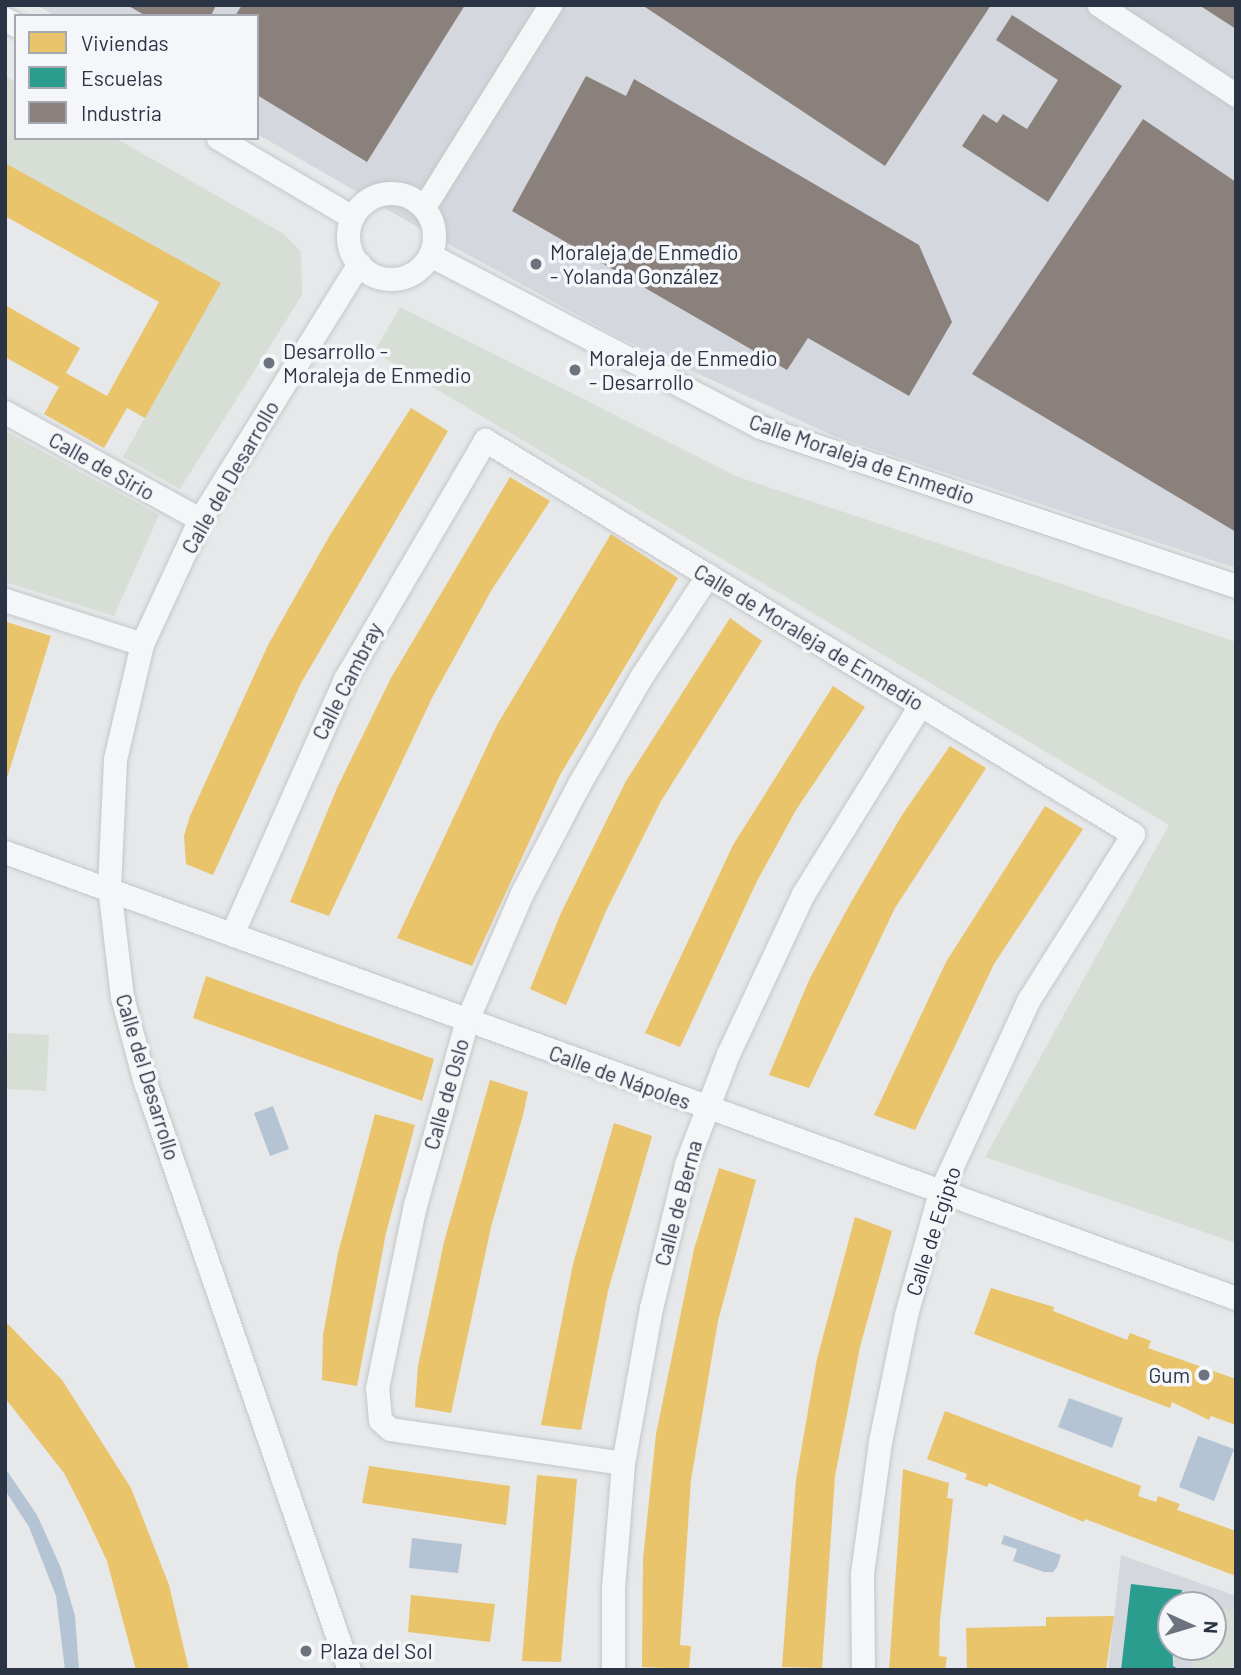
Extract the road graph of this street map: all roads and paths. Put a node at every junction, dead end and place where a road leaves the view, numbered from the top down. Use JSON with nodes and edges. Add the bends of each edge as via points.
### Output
{"nodes":[{"id":1,"x":550,"y":5,"type":"edge"},
{"id":2,"x":1099,"y":5,"type":"edge"},
{"id":3,"x":1236,"y":95,"type":"edge"},
{"id":4,"x":221,"y":140,"type":"edge"},
{"id":5,"x":424,"y":207,"type":"junction"},
{"id":6,"x":352,"y":218,"type":"junction"},
{"id":7,"x":430,"y":256,"type":"junction"},
{"id":8,"x":359,"y":264,"type":"junction"},
{"id":9,"x":5,"y":412,"type":"edge"},
{"id":10,"x":485,"y":440,"type":"joint"},
{"id":11,"x":200,"y":519,"type":"junction"},
{"id":12,"x":708,"y":575,"type":"junction"},
{"id":13,"x":1236,"y":586,"type":"edge"},
{"id":14,"x":5,"y":600,"type":"edge"},
{"id":15,"x":142,"y":644,"type":"junction"},
{"id":16,"x":920,"y":705,"type":"junction"},
{"id":17,"x":1133,"y":834,"type":"joint"},
{"id":18,"x":5,"y":852,"type":"edge"},
{"id":19,"x":108,"y":887,"type":"junction"},
{"id":20,"x":232,"y":934,"type":"junction"},
{"id":21,"x":467,"y":1020,"type":"junction"},
{"id":22,"x":705,"y":1108,"type":"junction"},
{"id":23,"x":940,"y":1192,"type":"junction"},
{"id":24,"x":1236,"y":1298,"type":"edge"},
{"id":25,"x":623,"y":1463,"type":"junction"},
{"id":26,"x":349,"y":1670,"type":"edge"},
{"id":27,"x":613,"y":1670,"type":"edge"},
{"id":28,"x":863,"y":1670,"type":"edge"}],
"edges":[{"from":1,"to":5,"type":"street"},
{"from":2,"to":3,"type":"street"},
{"from":4,"to":6,"type":"street"},
{"from":5,"to":6,"type":"street","via":[[410,197],[377,195]]},
{"from":5,"to":7,"type":"street","via":[[435,235]]},
{"from":6,"to":8,"type":"street","via":[[348,242]]},
{"from":7,"to":8,"type":"street","via":[[420,269],[397,278],[372,275]]},
{"from":7,"to":13,"type":"street","name":"Calle Moraleja de Enmedio","via":[[760,427]]},
{"from":8,"to":11,"type":"street","name":"Calle del Desarrollo"},
{"from":9,"to":11,"type":"street","name":"Calle de Sirio"},
{"from":10,"to":12,"type":"street","name":"Calle de Moraleja de Enmedio"},
{"from":10,"to":20,"type":"street","name":"Calle Cambray","via":[[345,679]]},
{"from":11,"to":15,"type":"street","name":"Calle del Desarrollo"},
{"from":12,"to":16,"type":"street","name":"Calle de Moraleja de Enmedio"},
{"from":12,"to":21,"type":"street","name":"Calle de Oslo","via":[[640,677],[579,784],[522,893]]},
{"from":14,"to":15,"type":"street"},
{"from":15,"to":19,"type":"street","name":"Calle del Desarrollo","via":[[115,759]]},
{"from":16,"to":17,"type":"street","name":"Calle de Moraleja de Enmedio"},
{"from":16,"to":22,"type":"street","name":"Calle de Berna","via":[[803,894]]},
{"from":17,"to":23,"type":"street","name":"Calle de Egipto","via":[[1028,1001]]},
{"from":18,"to":19,"type":"street","name":"Calle de Nápoles"},
{"from":19,"to":20,"type":"street","name":"Calle de Nápoles"},
{"from":19,"to":26,"type":"street","name":"Calle del Desarrollo","via":[[122,997],[145,1079]]},
{"from":20,"to":21,"type":"street","name":"Calle de Nápoles"},
{"from":21,"to":22,"type":"street","name":"Calle de Nápoles"},
{"from":21,"to":25,"type":"street","name":"Calle de Oslo","via":[[407,1244],[377,1388],[380,1420],[401,1432]]},
{"from":22,"to":23,"type":"street","name":"Calle de Nápoles"},
{"from":22,"to":25,"type":"street","name":"Calle de Berna","via":[[686,1164],[651,1308]]},
{"from":23,"to":24,"type":"street","name":"Calle de Nápoles"},
{"from":23,"to":28,"type":"street","name":"Calle de Egipto","via":[[906,1315],[880,1442],[862,1574]]},
{"from":25,"to":27,"type":"street","name":"Calle de Berna","via":[[613,1588]]}]}
